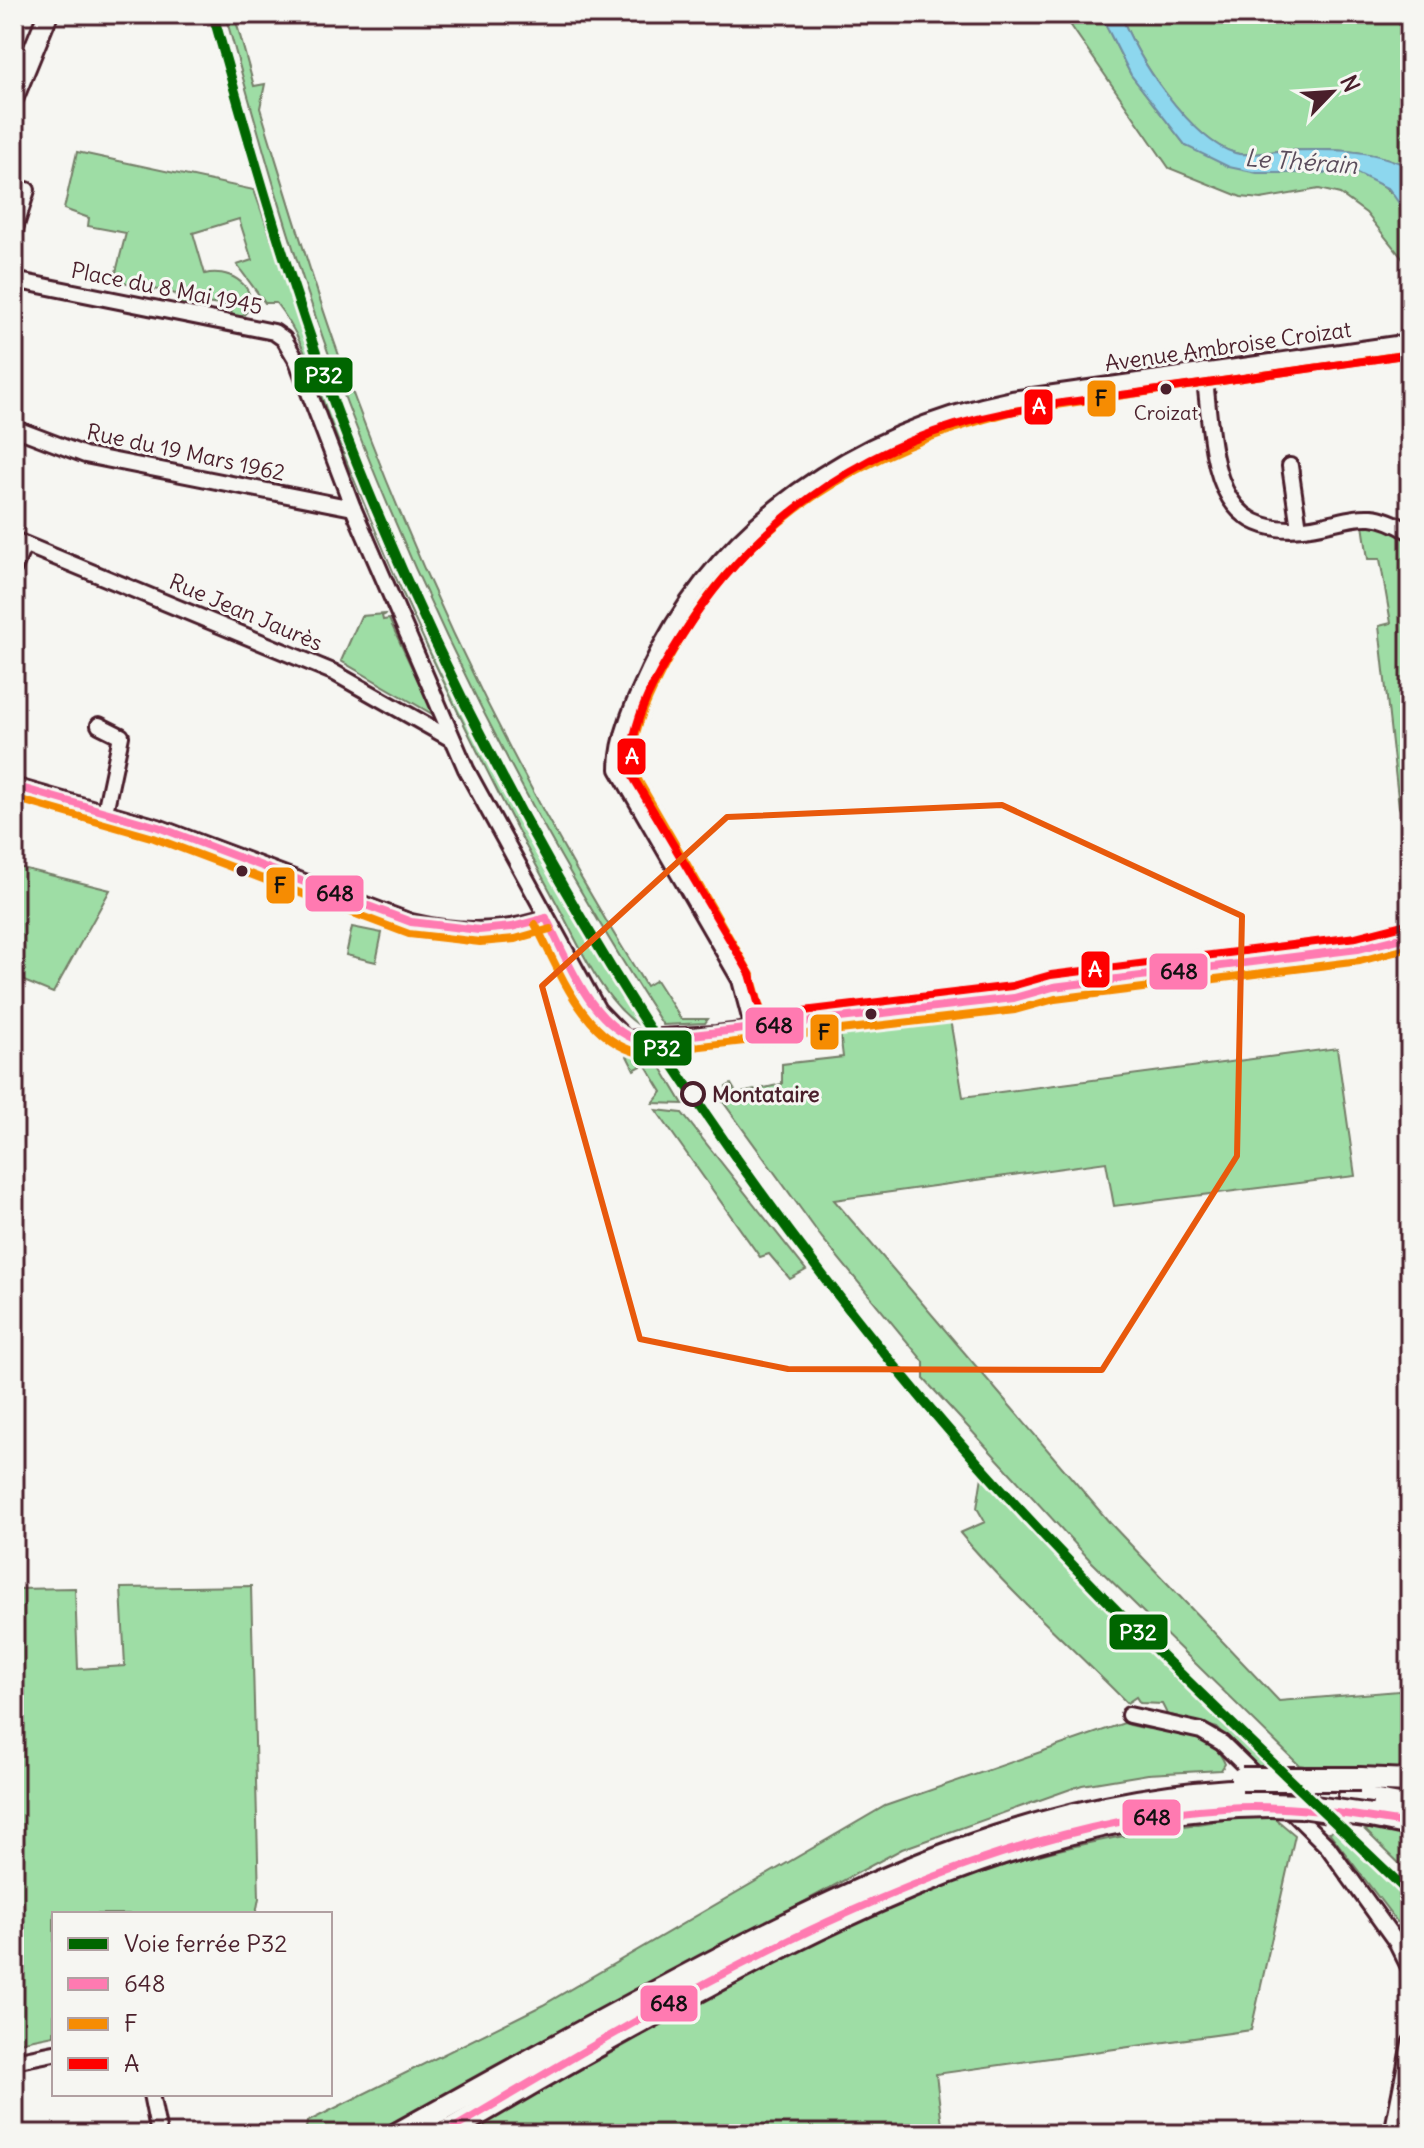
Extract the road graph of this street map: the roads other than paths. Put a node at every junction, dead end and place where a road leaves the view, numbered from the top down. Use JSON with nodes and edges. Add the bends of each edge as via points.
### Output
{"nodes":[{"id":1,"x":48,"y":14,"type":"edge"},
{"id":2,"x":14,"y":97,"type":"edge"},
{"id":3,"x":27,"y":190,"type":"dead end"},
{"id":4,"x":14,"y":232,"type":"edge"},
{"id":5,"x":14,"y":280,"type":"edge"},
{"id":6,"x":1410,"y":342,"type":"edge"},
{"id":7,"x":1204,"y":371,"type":"junction"},
{"id":8,"x":14,"y":428,"type":"edge"},
{"id":9,"x":1290,"y":466,"type":"dead end"},
{"id":10,"x":353,"y":508,"type":"junction"},
{"id":11,"x":1299,"y":528,"type":"junction"},
{"id":12,"x":1410,"y":532,"type":"edge"},
{"id":13,"x":19,"y":542,"type":"edge"},
{"id":14,"x":14,"y":568,"type":"edge"},
{"id":15,"x":99,"y":725,"type":"dead end"},
{"id":16,"x":454,"y":743,"type":"junction"},
{"id":17,"x":14,"y":786,"type":"edge"},
{"id":18,"x":105,"y":812,"type":"junction"},
{"id":19,"x":546,"y":918,"type":"junction"},
{"id":20,"x":1410,"y":936,"type":"edge"},
{"id":21,"x":753,"y":1029,"type":"junction"},
{"id":22,"x":1129,"y":1715,"type":"dead end"},
{"id":23,"x":1410,"y":1781,"type":"edge"},
{"id":24,"x":1355,"y":1788,"type":"junction"},
{"id":25,"x":1256,"y":1791,"type":"junction"},
{"id":26,"x":1410,"y":1808,"type":"edge"},
{"id":27,"x":1410,"y":1824,"type":"edge"},
{"id":28,"x":1410,"y":1969,"type":"edge"},
{"id":29,"x":1410,"y":2043,"type":"edge"},
{"id":30,"x":52,"y":2053,"type":"edge"},
{"id":31,"x":1409,"y":2057,"type":"edge"},
{"id":32,"x":14,"y":2061,"type":"edge"},
{"id":33,"x":151,"y":2096,"type":"edge"},
{"id":34,"x":159,"y":2134,"type":"edge"},
{"id":35,"x":398,"y":2134,"type":"edge"},
{"id":36,"x":444,"y":2134,"type":"edge"},
{"id":37,"x":1392,"y":2134,"type":"edge"}],
"edges":[{"from":1,"to":2,"type":"street"},
{"from":3,"to":4,"type":"street"},
{"from":5,"to":10,"type":"street","name":"Place du 8 Mai 1945","via":[[274,332],[297,361]]},
{"from":6,"to":7,"type":"street","name":"Avenue Ambroise Croizat"},
{"from":7,"to":11,"type":"street","via":[[1216,468],[1228,500],[1254,522]]},
{"from":7,"to":21,"type":"street","name":"Avenue Ambroise Croizat","via":[[996,402],[887,438],[838,463],[783,501],[740,539],[691,598],[642,686],[618,769],[740,980]]},
{"from":8,"to":10,"type":"street","name":"Rue du 19 Mars 1962","via":[[85,455]]},
{"from":9,"to":11,"type":"street"},
{"from":10,"to":16,"type":"street","name":"Place du 8 Mai 1945"},
{"from":11,"to":12,"type":"street","via":[[1372,515]]},
{"from":13,"to":14,"type":"street"},
{"from":13,"to":16,"type":"street","name":"Rue Jean Jaurès","via":[[333,672]]},
{"from":15,"to":18,"type":"street","via":[[121,736]]},
{"from":16,"to":19,"type":"street","name":"Place du 8 Mai 1945"},
{"from":17,"to":18,"type":"street"},
{"from":18,"to":19,"type":"street","via":[[411,922],[486,931]]},
{"from":19,"to":21,"type":"street","name":"Place du 8 Mai 1945","via":[[603,1017],[626,1039]]},
{"from":20,"to":21,"type":"street","name":"Place du 8 Mai 1945","via":[[1245,966]]},
{"from":22,"to":28,"type":"street","via":[[1201,1731],[1222,1743],[1328,1847]]},
{"from":23,"to":24,"type":"main road"},
{"from":24,"to":25,"type":"main road"},
{"from":24,"to":26,"type":"main road"},
{"from":25,"to":27,"type":"main road","bridge":true,"via":[[1301,1806]]},
{"from":25,"to":35,"type":"main road","via":[[1172,1796],[1034,1825],[856,1891],[750,1942]]},
{"from":25,"to":36,"type":"main road","via":[[1204,1809],[1127,1819],[1047,1838],[939,1874],[763,1955]]},
{"from":29,"to":31,"type":"street"},
{"from":30,"to":32,"type":"street"},
{"from":31,"to":37,"type":"street"},
{"from":33,"to":34,"type":"street"}]}
